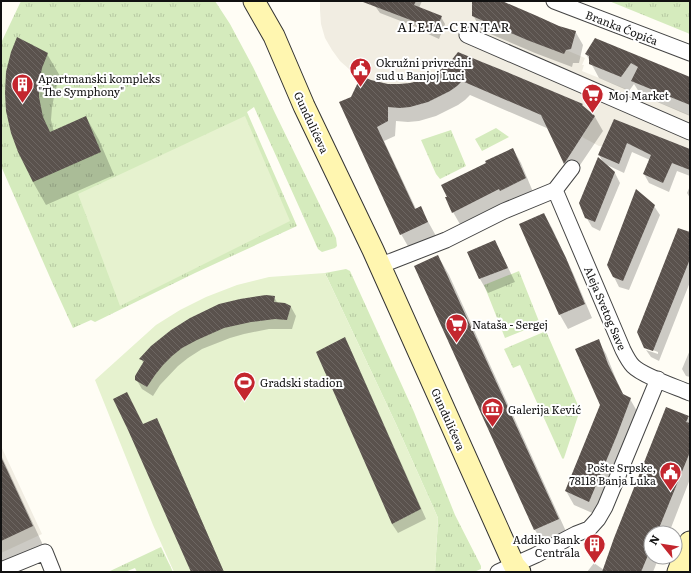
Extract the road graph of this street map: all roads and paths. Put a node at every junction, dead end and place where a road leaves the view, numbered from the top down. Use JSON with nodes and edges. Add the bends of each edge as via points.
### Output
{"nodes":[{"id":1,"x":254,"y":1,"type":"edge"},
{"id":2,"x":554,"y":1,"type":"edge"},
{"id":3,"x":467,"y":35,"type":"dead end"},
{"id":4,"x":690,"y":53,"type":"edge"},
{"id":5,"x":690,"y":132,"type":"edge"},
{"id":6,"x":572,"y":168,"type":"dead end"},
{"id":7,"x":555,"y":190,"type":"junction"},
{"id":8,"x":379,"y":264,"type":"junction"},
{"id":9,"x":658,"y":379,"type":"junction"},
{"id":10,"x":690,"y":393,"type":"edge"},
{"id":11,"x":690,"y":542,"type":"edge"},
{"id":12,"x":1,"y":570,"type":"edge"},
{"id":13,"x":510,"y":570,"type":"edge"},
{"id":14,"x":53,"y":572,"type":"edge"},
{"id":15,"x":678,"y":572,"type":"edge"}],
"edges":[{"from":1,"to":8,"type":"street","name":"Gundulićeva","via":[[274,36],[304,106]]},
{"from":2,"to":4,"type":"street","name":"Branka Ćopića"},
{"from":3,"to":5,"type":"street"},
{"from":6,"to":7,"type":"street"},
{"from":7,"to":8,"type":"street","via":[[504,211],[446,240]]},
{"from":7,"to":9,"type":"street","name":"Aleja Svetog Save","via":[[623,350],[636,368]]},
{"from":8,"to":13,"type":"street","name":"Gundulićeva"},
{"from":9,"to":10,"type":"street","name":"Aleja Svetog Save"},
{"from":9,"to":13,"type":"street","via":[[605,507],[594,524]]},
{"from":11,"to":15,"type":"street"},
{"from":12,"to":14,"type":"street","via":[[45,552]]}]}
